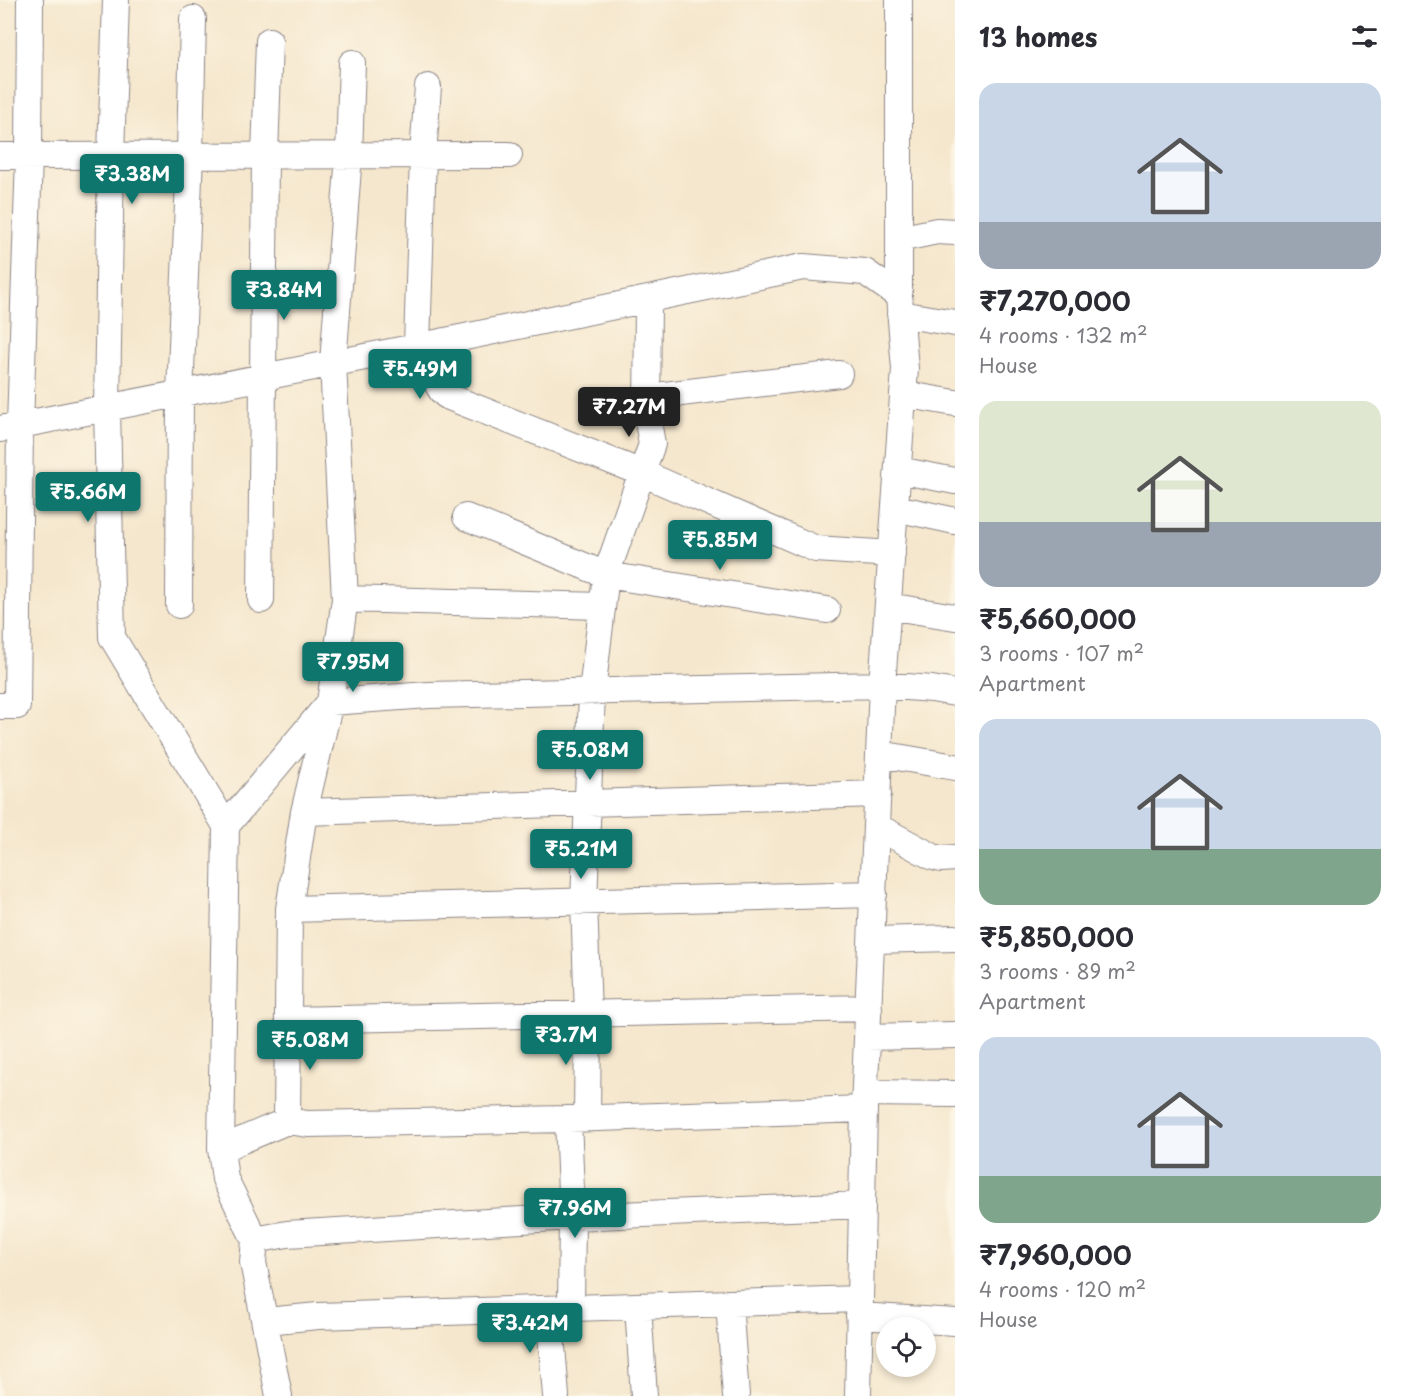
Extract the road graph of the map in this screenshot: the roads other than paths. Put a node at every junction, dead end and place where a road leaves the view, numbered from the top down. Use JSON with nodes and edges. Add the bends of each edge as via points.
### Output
{"nodes":[{"id":1,"x":30,"y":0,"type":"edge"},
{"id":2,"x":116,"y":0,"type":"edge"},
{"id":3,"x":899,"y":0,"type":"edge"},
{"id":4,"x":193,"y":19,"type":"dead end"},
{"id":5,"x":269,"y":41,"type":"dead end"},
{"id":6,"x":352,"y":63,"type":"dead end"},
{"id":7,"x":428,"y":87,"type":"dead end"},
{"id":8,"x":190,"y":155,"type":"junction"},
{"id":9,"x":265,"y":155,"type":"junction"},
{"id":10,"x":349,"y":155,"type":"junction"},
{"id":11,"x":423,"y":155,"type":"junction"},
{"id":12,"x":510,"y":155,"type":"dead end"},
{"id":13,"x":0,"y":156,"type":"edge"},
{"id":14,"x":29,"y":156,"type":"junction"},
{"id":15,"x":111,"y":156,"type":"junction"},
{"id":16,"x":955,"y":232,"type":"edge"},
{"id":17,"x":899,"y":239,"type":"junction"},
{"id":18,"x":648,"y":300,"type":"junction"},
{"id":19,"x":899,"y":306,"type":"junction"},
{"id":20,"x":955,"y":323,"type":"edge"},
{"id":21,"x":424,"y":345,"type":"junction"},
{"id":22,"x":333,"y":363,"type":"junction"},
{"id":23,"x":839,"y":374,"type":"dead end"},
{"id":24,"x":262,"y":377,"type":"junction"},
{"id":25,"x":180,"y":394,"type":"junction"},
{"id":26,"x":903,"y":394,"type":"junction"},
{"id":27,"x":648,"y":397,"type":"junction"},
{"id":28,"x":955,"y":403,"type":"edge"},
{"id":29,"x":107,"y":408,"type":"junction"},
{"id":30,"x":10,"y":427,"type":"edge"},
{"id":31,"x":898,"y":470,"type":"junction"},
{"id":32,"x":642,"y":473,"type":"junction"},
{"id":33,"x":955,"y":481,"type":"edge"},
{"id":34,"x":896,"y":508,"type":"junction"},
{"id":35,"x":466,"y":517,"type":"dead end"},
{"id":36,"x":955,"y":520,"type":"edge"},
{"id":37,"x":892,"y":554,"type":"junction"},
{"id":38,"x":606,"y":575,"type":"junction"},
{"id":39,"x":345,"y":599,"type":"junction"},
{"id":40,"x":261,"y":600,"type":"dead end"},
{"id":41,"x":179,"y":605,"type":"dead end"},
{"id":42,"x":602,"y":606,"type":"junction"},
{"id":43,"x":888,"y":606,"type":"junction"},
{"id":44,"x":827,"y":610,"type":"dead end"},
{"id":45,"x":955,"y":617,"type":"edge"},
{"id":46,"x":882,"y":685,"type":"junction"},
{"id":47,"x":592,"y":692,"type":"junction"},
{"id":48,"x":955,"y":693,"type":"edge"},
{"id":49,"x":330,"y":702,"type":"junction"},
{"id":50,"x":0,"y":706,"type":"edge"},
{"id":51,"x":880,"y":754,"type":"junction"},
{"id":52,"x":955,"y":767,"type":"edge"},
{"id":53,"x":878,"y":794,"type":"junction"},
{"id":54,"x":589,"y":803,"type":"junction"},
{"id":55,"x":304,"y":812,"type":"junction"},
{"id":56,"x":225,"y":826,"type":"junction"},
{"id":57,"x":876,"y":826,"type":"junction"},
{"id":58,"x":955,"y":858,"type":"edge"},
{"id":59,"x":874,"y":894,"type":"junction"},
{"id":60,"x":584,"y":902,"type":"junction"},
{"id":61,"x":289,"y":909,"type":"junction"},
{"id":62,"x":955,"y":938,"type":"edge"},
{"id":63,"x":872,"y":940,"type":"junction"},
{"id":64,"x":869,"y":1008,"type":"junction"},
{"id":65,"x":588,"y":1014,"type":"junction"},
{"id":66,"x":289,"y":1020,"type":"junction"},
{"id":67,"x":955,"y":1035,"type":"edge"},
{"id":68,"x":867,"y":1037,"type":"junction"},
{"id":69,"x":955,"y":1094,"type":"edge"},
{"id":70,"x":865,"y":1101,"type":"junction"},
{"id":71,"x":578,"y":1119,"type":"junction"},
{"id":72,"x":287,"y":1121,"type":"junction"},
{"id":73,"x":221,"y":1149,"type":"junction"},
{"id":74,"x":862,"y":1205,"type":"junction"},
{"id":75,"x":572,"y":1217,"type":"junction"},
{"id":76,"x":255,"y":1240,"type":"junction"},
{"id":77,"x":729,"y":1303,"type":"junction"},
{"id":78,"x":638,"y":1306,"type":"junction"},
{"id":79,"x":859,"y":1307,"type":"junction"},
{"id":80,"x":560,"y":1308,"type":"junction"},
{"id":81,"x":266,"y":1321,"type":"junction"},
{"id":82,"x":955,"y":1322,"type":"edge"},
{"id":83,"x":279,"y":1396,"type":"edge"},
{"id":84,"x":556,"y":1396,"type":"edge"},
{"id":85,"x":644,"y":1396,"type":"edge"},
{"id":86,"x":735,"y":1396,"type":"edge"},
{"id":87,"x":858,"y":1396,"type":"edge"}],
"edges":[{"from":1,"to":14,"type":"street"},
{"from":2,"to":15,"type":"street"},
{"from":3,"to":17,"type":"street"},
{"from":4,"to":8,"type":"street"},
{"from":5,"to":9,"type":"street"},
{"from":6,"to":10,"type":"street"},
{"from":7,"to":11,"type":"street"},
{"from":8,"to":9,"type":"street"},
{"from":8,"to":15,"type":"street"},
{"from":8,"to":25,"type":"street"},
{"from":9,"to":10,"type":"street"},
{"from":9,"to":24,"type":"street"},
{"from":10,"to":11,"type":"street"},
{"from":10,"to":22,"type":"street"},
{"from":11,"to":12,"type":"street"},
{"from":11,"to":21,"type":"street"},
{"from":13,"to":14,"type":"street"},
{"from":14,"to":15,"type":"street"},
{"from":14,"to":30,"type":"street"},
{"from":15,"to":29,"type":"street"},
{"from":16,"to":17,"type":"street","via":[[937,231]]},
{"from":17,"to":19,"type":"street"},
{"from":18,"to":19,"type":"street","via":[[803,267],[865,272],[899,296]]},
{"from":18,"to":21,"type":"street"},
{"from":18,"to":27,"type":"street"},
{"from":19,"to":20,"type":"street"},
{"from":19,"to":26,"type":"street","via":[[905,369]]},
{"from":21,"to":22,"type":"street"},
{"from":21,"to":32,"type":"street","via":[[442,394]]},
{"from":22,"to":24,"type":"street"},
{"from":22,"to":39,"type":"street"},
{"from":23,"to":27,"type":"street"},
{"from":24,"to":25,"type":"street"},
{"from":24,"to":40,"type":"street"},
{"from":25,"to":29,"type":"street"},
{"from":25,"to":41,"type":"street"},
{"from":26,"to":28,"type":"street"},
{"from":26,"to":31,"type":"street"},
{"from":27,"to":32,"type":"street","via":[[652,444]]},
{"from":29,"to":30,"type":"street"},
{"from":29,"to":56,"type":"street","via":[[112,637]]},
{"from":30,"to":50,"type":"street","via":[[17,706]]},
{"from":31,"to":33,"type":"street"},
{"from":31,"to":34,"type":"street"},
{"from":32,"to":37,"type":"street","via":[[816,549]]},
{"from":32,"to":38,"type":"street"},
{"from":34,"to":36,"type":"street"},
{"from":34,"to":37,"type":"street"},
{"from":35,"to":38,"type":"street"},
{"from":37,"to":43,"type":"street"},
{"from":38,"to":42,"type":"street"},
{"from":38,"to":44,"type":"street"},
{"from":39,"to":42,"type":"street"},
{"from":39,"to":49,"type":"street"},
{"from":42,"to":47,"type":"street"},
{"from":43,"to":45,"type":"street"},
{"from":43,"to":46,"type":"street"},
{"from":46,"to":47,"type":"street"},
{"from":46,"to":48,"type":"street"},
{"from":46,"to":51,"type":"street"},
{"from":47,"to":49,"type":"street","via":[[429,695]]},
{"from":47,"to":54,"type":"street"},
{"from":49,"to":55,"type":"street"},
{"from":49,"to":56,"type":"street"},
{"from":51,"to":52,"type":"street"},
{"from":51,"to":53,"type":"street"},
{"from":53,"to":54,"type":"street"},
{"from":53,"to":57,"type":"street"},
{"from":54,"to":55,"type":"street"},
{"from":54,"to":60,"type":"street"},
{"from":55,"to":61,"type":"street"},
{"from":56,"to":73,"type":"street"},
{"from":57,"to":58,"type":"street","via":[[933,856]]},
{"from":57,"to":59,"type":"street"},
{"from":59,"to":60,"type":"street"},
{"from":59,"to":63,"type":"street"},
{"from":60,"to":61,"type":"street"},
{"from":60,"to":65,"type":"street"},
{"from":61,"to":66,"type":"street"},
{"from":62,"to":63,"type":"street"},
{"from":63,"to":64,"type":"street"},
{"from":64,"to":65,"type":"street"},
{"from":64,"to":68,"type":"street"},
{"from":65,"to":66,"type":"street"},
{"from":65,"to":71,"type":"street"},
{"from":66,"to":72,"type":"street"},
{"from":67,"to":68,"type":"street"},
{"from":68,"to":70,"type":"street"},
{"from":69,"to":70,"type":"street"},
{"from":70,"to":71,"type":"street"},
{"from":70,"to":74,"type":"street"},
{"from":71,"to":72,"type":"street","via":[[308,1124]]},
{"from":71,"to":75,"type":"street"},
{"from":72,"to":73,"type":"street"},
{"from":73,"to":76,"type":"street","via":[[225,1179]]},
{"from":74,"to":75,"type":"street"},
{"from":74,"to":79,"type":"street"},
{"from":75,"to":76,"type":"street","via":[[287,1234]]},
{"from":75,"to":80,"type":"street"},
{"from":76,"to":81,"type":"street","via":[[253,1262]]},
{"from":77,"to":78,"type":"street"},
{"from":77,"to":79,"type":"street"},
{"from":77,"to":86,"type":"street"},
{"from":78,"to":80,"type":"street"},
{"from":78,"to":85,"type":"street"},
{"from":79,"to":82,"type":"street"},
{"from":79,"to":87,"type":"street"},
{"from":80,"to":81,"type":"street"},
{"from":80,"to":84,"type":"street"},
{"from":81,"to":83,"type":"street"}]}
